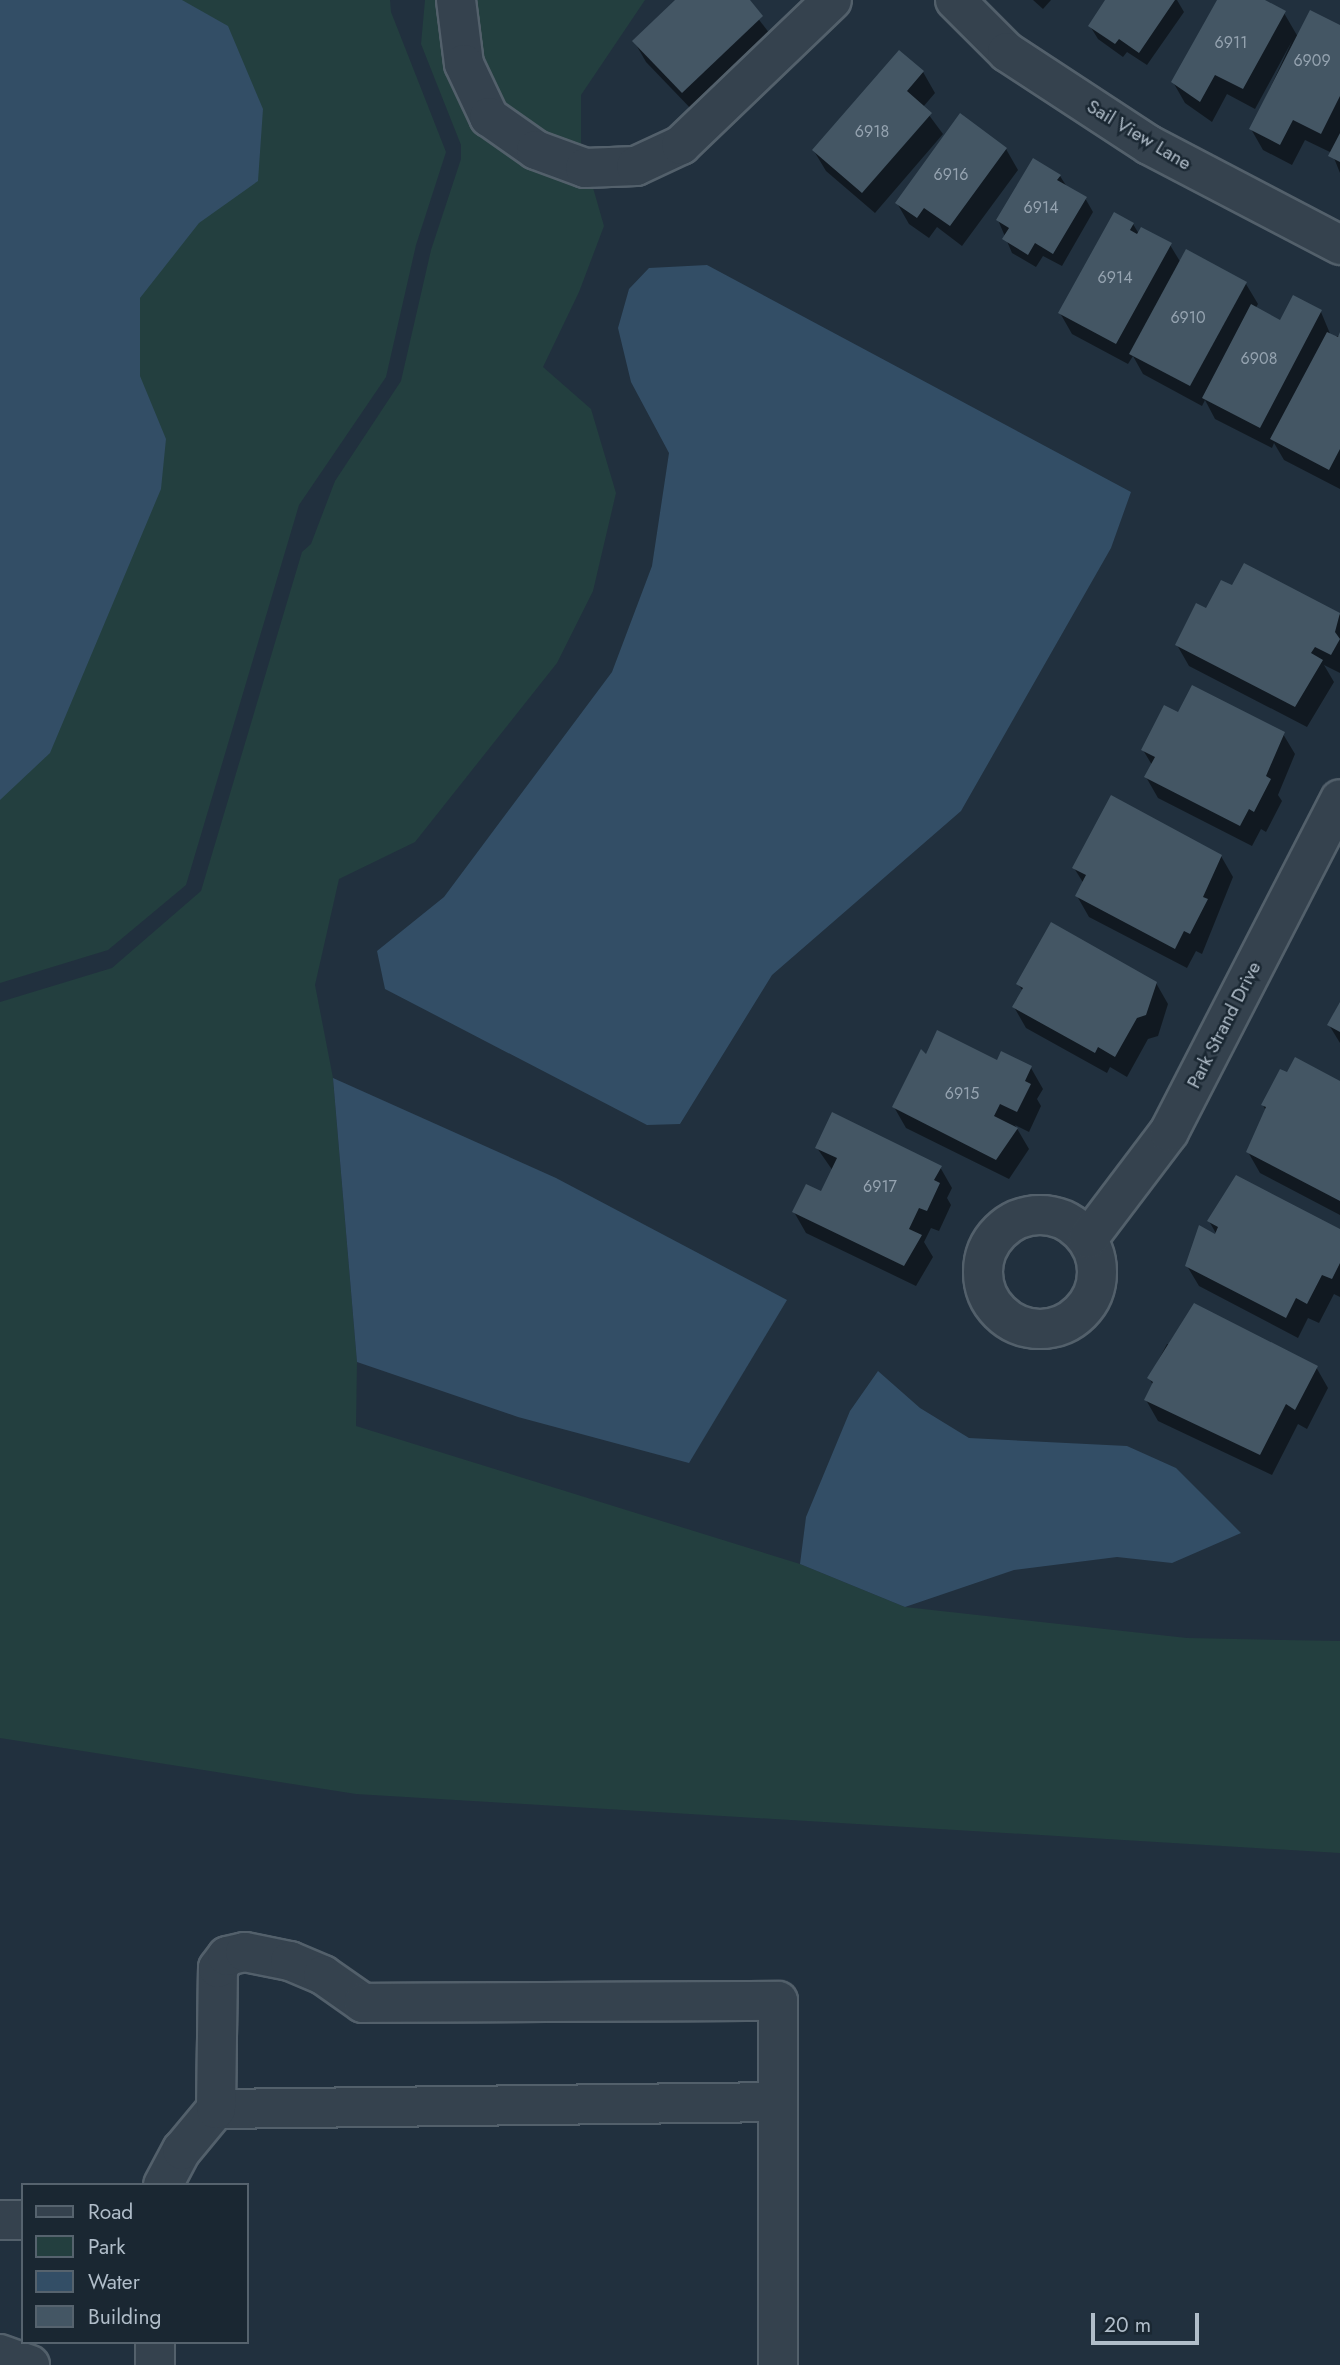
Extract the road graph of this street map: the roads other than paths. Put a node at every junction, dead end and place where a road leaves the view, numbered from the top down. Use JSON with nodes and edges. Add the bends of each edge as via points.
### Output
{"nodes":[{"id":1,"x":456,"y":0,"type":"edge"},
{"id":2,"x":832,"y":0,"type":"edge"},
{"id":3,"x":955,"y":0,"type":"edge"},
{"id":4,"x":1340,"y":245,"type":"edge"},
{"id":5,"x":1340,"y":799,"type":"edge"},
{"id":6,"x":1088,"y":1239,"type":"dead end"},
{"id":7,"x":779,"y":2102,"type":"junction"},
{"id":8,"x":216,"y":2109,"type":"junction"},
{"id":9,"x":164,"y":2183,"type":"edge"},
{"id":10,"x":0,"y":2220,"type":"edge"},
{"id":11,"x":21,"y":2220,"type":"edge"},
{"id":12,"x":48,"y":2344,"type":"edge"},
{"id":13,"x":155,"y":2344,"type":"edge"},
{"id":14,"x":0,"y":2354,"type":"edge"},
{"id":15,"x":30,"y":2365,"type":"edge"},
{"id":16,"x":48,"y":2365,"type":"edge"},
{"id":17,"x":155,"y":2365,"type":"edge"},
{"id":18,"x":778,"y":2365,"type":"edge"}],
"edges":[{"from":1,"to":2,"type":"street","via":[[464,64],[489,117],[536,150],[585,168],[636,166],[681,145]]},
{"from":3,"to":4,"type":"street","name":"Sail View Lane","via":[[1007,52],[1149,145]]},
{"from":5,"to":6,"type":"street","name":"Park Strand Drive","via":[[1169,1132]]},
{"from":7,"to":8,"type":"street"},
{"from":7,"to":8,"type":"street","via":[[778,2001],[363,2003],[323,1975],[290,1961],[245,1952],[227,1956],[218,1968]]},
{"from":7,"to":18,"type":"street"},
{"from":8,"to":9,"type":"street","via":[[182,2150]]},
{"from":10,"to":11,"type":"street"},
{"from":12,"to":16,"type":"street"},
{"from":13,"to":17,"type":"street"},
{"from":14,"to":15,"type":"street"}]}
